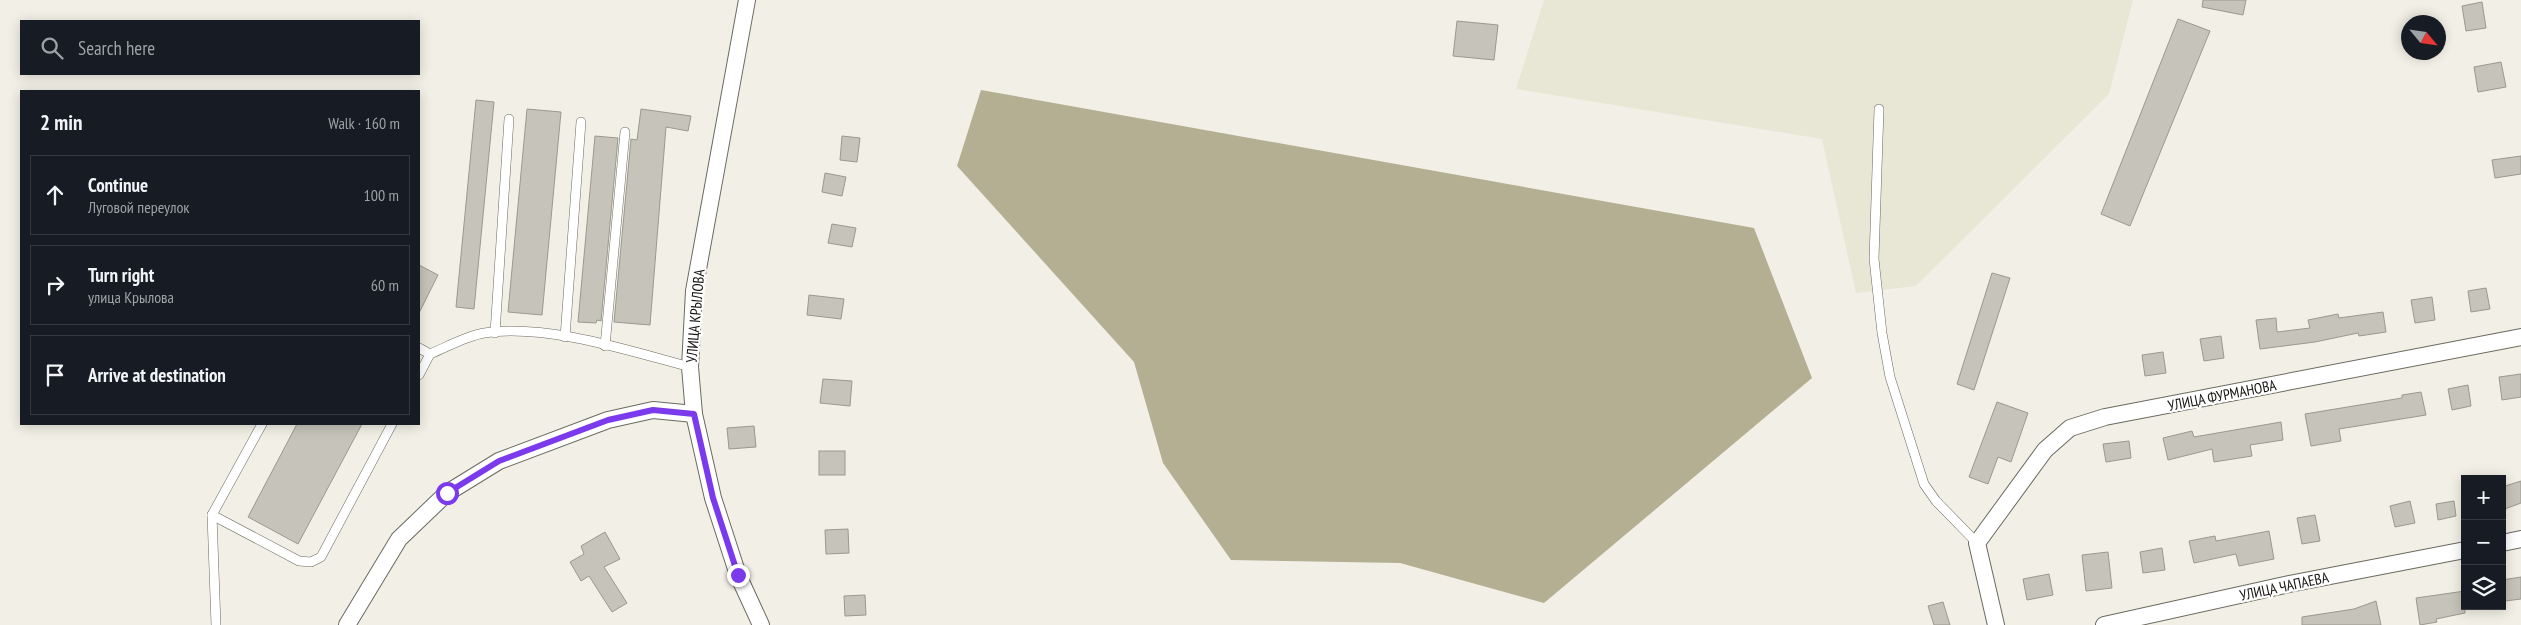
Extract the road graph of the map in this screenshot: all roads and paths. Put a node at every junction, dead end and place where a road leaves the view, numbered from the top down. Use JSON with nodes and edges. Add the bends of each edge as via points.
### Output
{"nodes":[{"id":1,"x":747,"y":0,"type":"edge"},
{"id":2,"x":1879,"y":109,"type":"dead end"},
{"id":3,"x":509,"y":120,"type":"dead end"},
{"id":4,"x":581,"y":122,"type":"dead end"},
{"id":5,"x":625,"y":132,"type":"dead end"},
{"id":6,"x":495,"y":332,"type":"junction"},
{"id":7,"x":564,"y":337,"type":"junction"},
{"id":8,"x":2521,"y":337,"type":"edge"},
{"id":9,"x":605,"y":346,"type":"junction"},
{"id":10,"x":420,"y":349,"type":"edge"},
{"id":11,"x":430,"y":354,"type":"junction"},
{"id":12,"x":690,"y":367,"type":"junction"},
{"id":13,"x":420,"y":373,"type":"edge"},
{"id":14,"x":694,"y":414,"type":"junction"},
{"id":15,"x":261,"y":425,"type":"edge"},
{"id":16,"x":391,"y":425,"type":"edge"},
{"id":17,"x":212,"y":515,"type":"junction"},
{"id":18,"x":2521,"y":539,"type":"edge"},
{"id":19,"x":2506,"y":542,"type":"edge"},
{"id":20,"x":1977,"y":543,"type":"junction"},
{"id":21,"x":2461,"y":551,"type":"edge"},
{"id":22,"x":216,"y":625,"type":"edge"},
{"id":23,"x":347,"y":625,"type":"edge"},
{"id":24,"x":761,"y":625,"type":"edge"},
{"id":25,"x":1996,"y":625,"type":"edge"},
{"id":26,"x":2104,"y":625,"type":"edge"}],
"edges":[{"from":1,"to":12,"type":"street","name":"УЛИЦА КРЫЛОВА","via":[[694,291]]},
{"from":2,"to":20,"type":"lane","via":[[1874,259],[1890,377],[1924,484]]},
{"from":3,"to":6,"type":"lane"},
{"from":4,"to":7,"type":"lane"},
{"from":5,"to":9,"type":"lane"},
{"from":6,"to":7,"type":"lane"},
{"from":6,"to":11,"type":"lane","via":[[482,333]]},
{"from":7,"to":9,"type":"lane"},
{"from":8,"to":20,"type":"street","name":"УЛИЦА ФУРМАНОВА","via":[[2105,417],[2070,428],[2045,450]]},
{"from":9,"to":12,"type":"lane"},
{"from":10,"to":11,"type":"lane"},
{"from":11,"to":13,"type":"lane"},
{"from":12,"to":14,"type":"street","name":"УЛИЦА КРЫЛОВА"},
{"from":14,"to":23,"type":"street","via":[[653,410],[608,420],[499,461],[447,493],[399,539]]},
{"from":14,"to":24,"type":"street","name":"УЛИЦА КРЫЛОВА","via":[[713,498],[738,575]]},
{"from":15,"to":17,"type":"lane"},
{"from":16,"to":17,"type":"lane","via":[[321,557],[311,562],[299,561]]},
{"from":17,"to":22,"type":"lane"},
{"from":18,"to":19,"type":"street"},
{"from":20,"to":25,"type":"street"},
{"from":21,"to":26,"type":"street","name":"УЛИЦА ЧАПАЕВА"}]}
